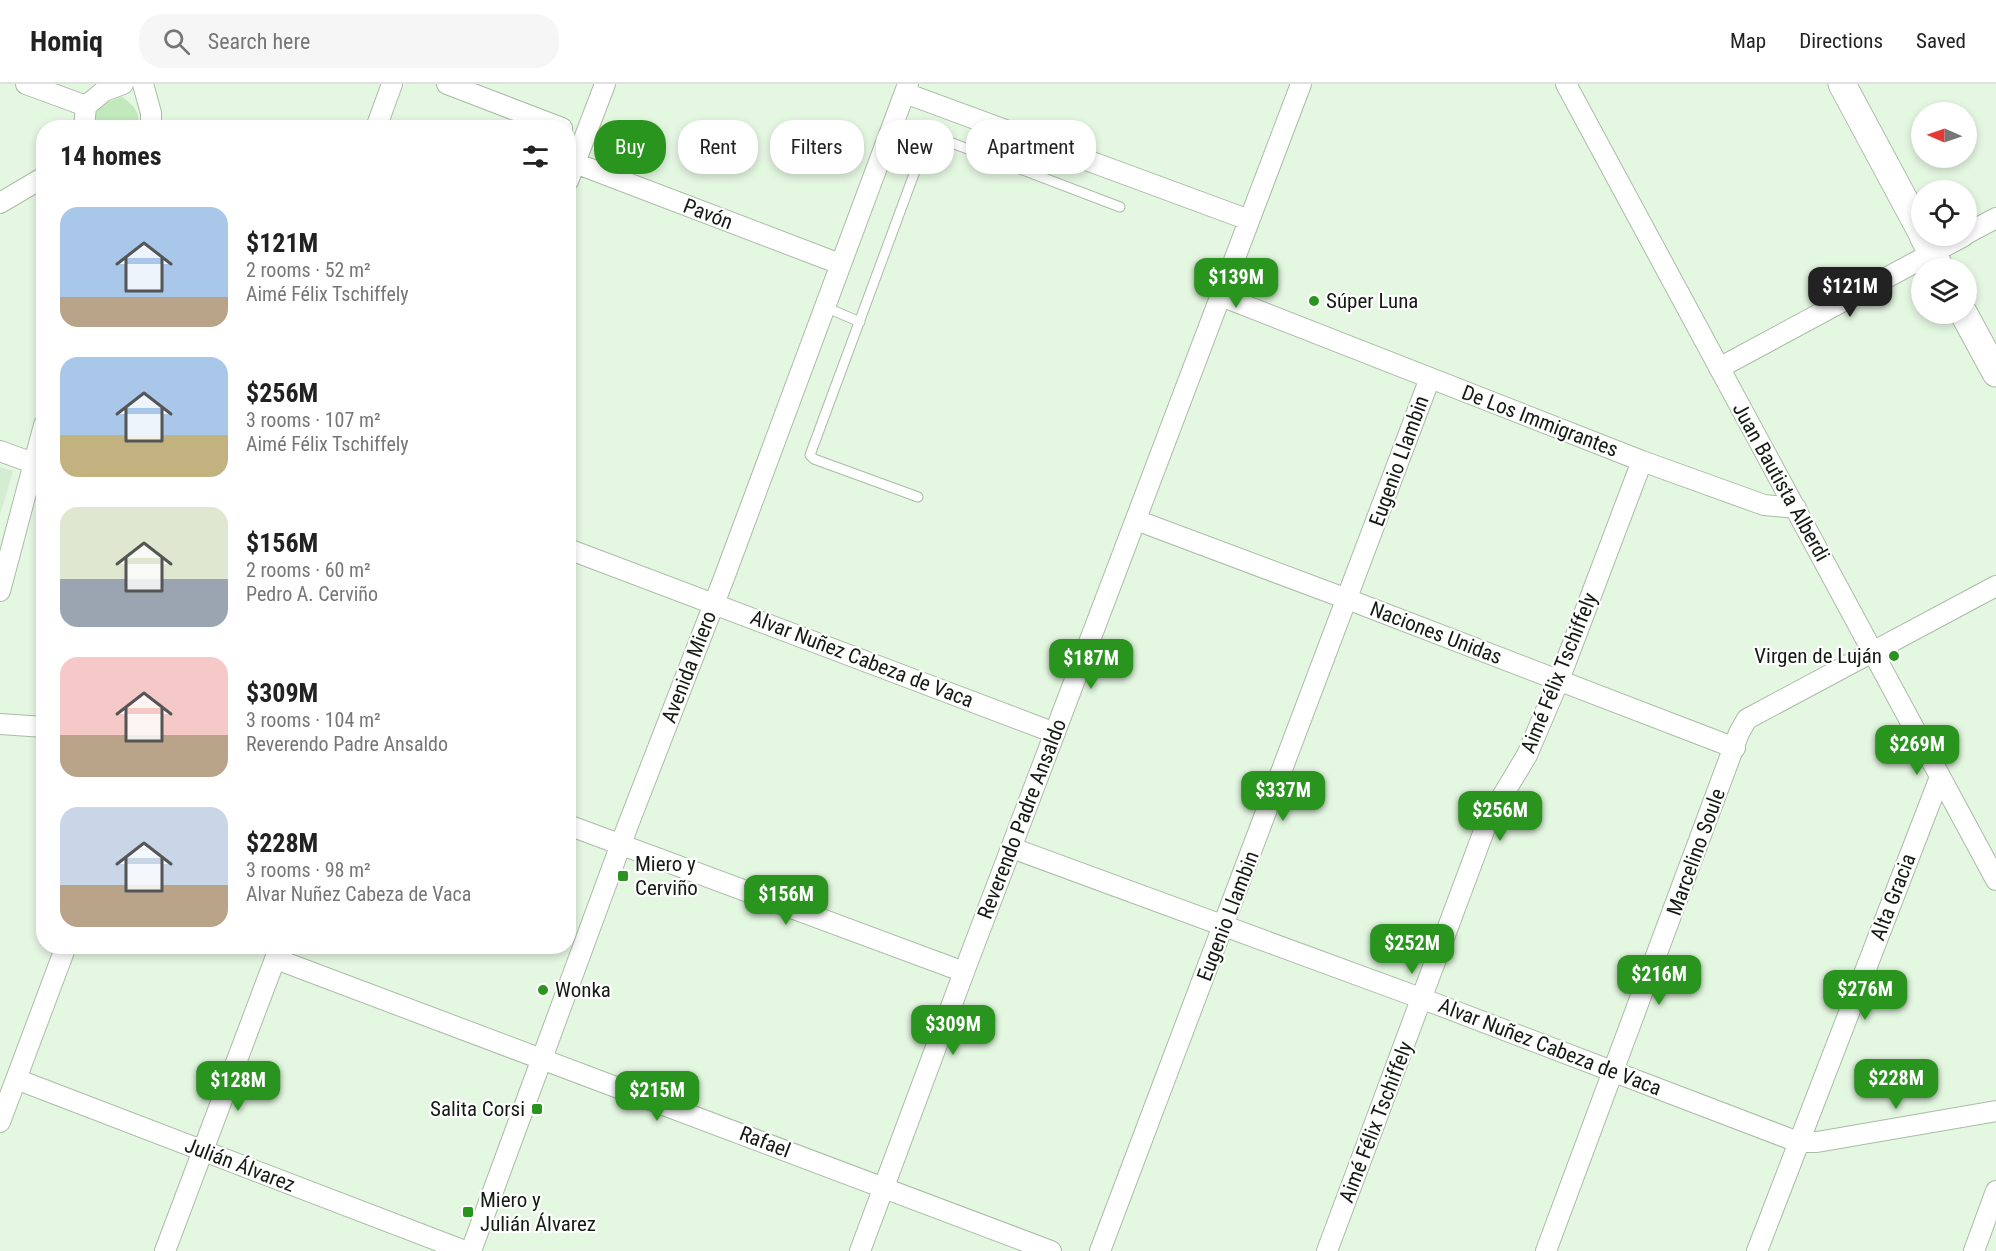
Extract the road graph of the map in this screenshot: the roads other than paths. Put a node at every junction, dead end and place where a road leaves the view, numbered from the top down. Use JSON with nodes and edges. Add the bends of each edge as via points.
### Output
{"nodes":[{"id":1,"x":26,"y":84,"type":"edge"},
{"id":2,"x":123,"y":84,"type":"edge"},
{"id":3,"x":143,"y":84,"type":"edge"},
{"id":4,"x":392,"y":84,"type":"edge"},
{"id":5,"x":447,"y":84,"type":"edge"},
{"id":6,"x":605,"y":84,"type":"edge"},
{"id":7,"x":1301,"y":84,"type":"edge"},
{"id":8,"x":1567,"y":84,"type":"edge"},
{"id":9,"x":1842,"y":84,"type":"edge"},
{"id":10,"x":907,"y":89,"type":"edge"},
{"id":11,"x":86,"y":106,"type":"junction"},
{"id":12,"x":85,"y":120,"type":"edge"},
{"id":13,"x":151,"y":120,"type":"edge"},
{"id":14,"x":379,"y":120,"type":"edge"},
{"id":15,"x":541,"y":120,"type":"edge"},
{"id":16,"x":577,"y":133,"type":"edge"},
{"id":17,"x":576,"y":173,"type":"edge"},
{"id":18,"x":36,"y":182,"type":"edge"},
{"id":19,"x":0,"y":203,"type":"edge"},
{"id":20,"x":1120,"y":207,"type":"dead end"},
{"id":21,"x":1996,"y":218,"type":"edge"},
{"id":22,"x":1249,"y":220,"type":"junction"},
{"id":23,"x":1977,"y":228,"type":"edge"},
{"id":24,"x":1929,"y":247,"type":"edge"},
{"id":25,"x":840,"y":264,"type":"junction"},
{"id":26,"x":1221,"y":296,"type":"junction"},
{"id":27,"x":825,"y":307,"type":"junction"},
{"id":28,"x":860,"y":322,"type":"junction"},
{"id":29,"x":1969,"y":324,"type":"edge"},
{"id":30,"x":1719,"y":368,"type":"junction"},
{"id":31,"x":1996,"y":373,"type":"edge"},
{"id":32,"x":1430,"y":378,"type":"junction"},
{"id":33,"x":0,"y":451,"type":"edge"},
{"id":34,"x":1642,"y":461,"type":"junction"},
{"id":35,"x":36,"y":464,"type":"edge"},
{"id":36,"x":36,"y":475,"type":"edge"},
{"id":37,"x":918,"y":498,"type":"dead end"},
{"id":38,"x":1796,"y":508,"type":"junction"},
{"id":39,"x":1136,"y":520,"type":"junction"},
{"id":40,"x":576,"y":552,"type":"edge"},
{"id":41,"x":1996,"y":586,"type":"edge"},
{"id":42,"x":0,"y":591,"type":"edge"},
{"id":43,"x":1347,"y":598,"type":"junction"},
{"id":44,"x":714,"y":603,"type":"junction"},
{"id":45,"x":1873,"y":653,"type":"junction"},
{"id":46,"x":1559,"y":680,"type":"junction"},
{"id":47,"x":0,"y":724,"type":"edge"},
{"id":48,"x":36,"y":726,"type":"edge"},
{"id":49,"x":1055,"y":733,"type":"junction"},
{"id":50,"x":1735,"y":748,"type":"junction"},
{"id":51,"x":1940,"y":777,"type":"junction"},
{"id":52,"x":576,"y":828,"type":"edge"},
{"id":53,"x":621,"y":845,"type":"junction"},
{"id":54,"x":1012,"y":848,"type":"junction"},
{"id":55,"x":1996,"y":880,"type":"edge"},
{"id":56,"x":1224,"y":925,"type":"junction"},
{"id":57,"x":63,"y":954,"type":"edge"},
{"id":58,"x":278,"y":954,"type":"edge"},
{"id":59,"x":280,"y":954,"type":"edge"},
{"id":60,"x":964,"y":972,"type":"junction"},
{"id":61,"x":1423,"y":999,"type":"junction"},
{"id":62,"x":543,"y":1059,"type":"junction"},
{"id":63,"x":1614,"y":1072,"type":"junction"},
{"id":64,"x":16,"y":1079,"type":"junction"},
{"id":65,"x":1996,"y":1112,"type":"edge"},
{"id":66,"x":0,"y":1122,"type":"edge"},
{"id":67,"x":1798,"y":1142,"type":"junction"},
{"id":68,"x":203,"y":1151,"type":"junction"},
{"id":69,"x":884,"y":1187,"type":"junction"},
{"id":70,"x":1996,"y":1191,"type":"edge"},
{"id":71,"x":165,"y":1251,"type":"edge"},
{"id":72,"x":465,"y":1251,"type":"edge"},
{"id":73,"x":471,"y":1251,"type":"edge"},
{"id":74,"x":860,"y":1251,"type":"edge"},
{"id":75,"x":1051,"y":1251,"type":"edge"},
{"id":76,"x":1100,"y":1251,"type":"edge"},
{"id":77,"x":1327,"y":1251,"type":"edge"},
{"id":78,"x":1546,"y":1251,"type":"edge"},
{"id":79,"x":1757,"y":1251,"type":"edge"},
{"id":80,"x":1974,"y":1251,"type":"edge"}],
"edges":[{"from":1,"to":11,"type":"street"},
{"from":2,"to":11,"type":"street","via":[[104,91]]},
{"from":3,"to":13,"type":"street"},
{"from":4,"to":14,"type":"street"},
{"from":5,"to":15,"type":"street"},
{"from":6,"to":16,"type":"street"},
{"from":7,"to":22,"type":"street","name":"Reverendo Padre Ansaldo"},
{"from":8,"to":30,"type":"street","name":"Juan Bautista Alberdi"},
{"from":9,"to":24,"type":"street"},
{"from":10,"to":22,"type":"street"},
{"from":10,"to":25,"type":"street","name":"Avenida Miero"},
{"from":11,"to":12,"type":"street"},
{"from":17,"to":25,"type":"street","name":"Pavón"},
{"from":18,"to":19,"type":"street"},
{"from":20,"to":28,"type":"lane","via":[[939,138],[931,139],[924,147]]},
{"from":21,"to":23,"type":"street"},
{"from":22,"to":26,"type":"street","name":"Reverendo Padre Ansaldo"},
{"from":24,"to":30,"type":"street"},
{"from":25,"to":27,"type":"street","name":"Avenida Miero"},
{"from":26,"to":32,"type":"street","name":"De Los Immigrantes"},
{"from":26,"to":39,"type":"street","name":"Reverendo Padre Ansaldo"},
{"from":27,"to":28,"type":"lane"},
{"from":27,"to":44,"type":"street","name":"Avenida Miero"},
{"from":28,"to":37,"type":"lane","via":[[810,455]]},
{"from":29,"to":31,"type":"street"},
{"from":30,"to":38,"type":"street","name":"Juan Bautista Alberdi"},
{"from":32,"to":34,"type":"street","name":"De Los Immigrantes"},
{"from":32,"to":43,"type":"street","name":"Eugenio Llambin"},
{"from":33,"to":35,"type":"street"},
{"from":34,"to":38,"type":"street","name":"De Los Immigrantes","via":[[1764,505]]},
{"from":34,"to":46,"type":"street","name":"Aimé Félix Tschiffely"},
{"from":36,"to":42,"type":"street"},
{"from":38,"to":45,"type":"street","name":"Juan Bautista Alberdi"},
{"from":39,"to":43,"type":"street","name":"Naciones Unidas"},
{"from":39,"to":49,"type":"street","name":"Reverendo Padre Ansaldo"},
{"from":40,"to":44,"type":"street","name":"Alvar Nuñez Cabeza de Vaca"},
{"from":41,"to":45,"type":"street","name":"Marcelino Soule"},
{"from":43,"to":46,"type":"street","name":"Naciones Unidas"},
{"from":43,"to":56,"type":"street","name":"Eugenio Llambin"},
{"from":44,"to":49,"type":"street","name":"Alvar Nuñez Cabeza de Vaca"},
{"from":44,"to":53,"type":"street","name":"Avenida Miero"},
{"from":45,"to":50,"type":"street","name":"Marcelino Soule","via":[[1747,719]]},
{"from":45,"to":51,"type":"street","name":"Juan Bautista Alberdi"},
{"from":46,"to":50,"type":"street","name":"Naciones Unidas"},
{"from":46,"to":61,"type":"street","name":"Aimé Félix Tschiffely","via":[[1527,755],[1488,820]]},
{"from":47,"to":48,"type":"street"},
{"from":49,"to":54,"type":"street","name":"Reverendo Padre Ansaldo"},
{"from":50,"to":63,"type":"street","name":"Marcelino Soule"},
{"from":51,"to":55,"type":"street","name":"Juan Bautista Alberdi"},
{"from":51,"to":67,"type":"street","name":"Alta Gracia"},
{"from":52,"to":53,"type":"street"},
{"from":53,"to":60,"type":"street"},
{"from":53,"to":62,"type":"street","name":"Avenida Miero"},
{"from":54,"to":56,"type":"street","name":"Alvar Nuñez Cabeza de Vaca"},
{"from":54,"to":60,"type":"street","name":"Reverendo Padre Ansaldo"},
{"from":56,"to":61,"type":"street","name":"Alvar Nuñez Cabeza de Vaca"},
{"from":56,"to":76,"type":"street","name":"Eugenio Llambin"},
{"from":57,"to":64,"type":"street"},
{"from":58,"to":68,"type":"street"},
{"from":59,"to":62,"type":"street","name":"Rafael"},
{"from":60,"to":69,"type":"street","name":"Reverendo Padre Ansaldo"},
{"from":61,"to":63,"type":"street","name":"Alvar Nuñez Cabeza de Vaca"},
{"from":61,"to":77,"type":"street","name":"Aimé Félix Tschiffely"},
{"from":62,"to":69,"type":"street","name":"Rafael"},
{"from":62,"to":73,"type":"street","name":"Avenida Miero"},
{"from":63,"to":67,"type":"street","name":"Alvar Nuñez Cabeza de Vaca"},
{"from":63,"to":78,"type":"street","name":"Marcelino Soule"},
{"from":64,"to":66,"type":"street"},
{"from":64,"to":68,"type":"street","name":"Julián Álvarez"},
{"from":65,"to":67,"type":"street","name":"Alvar Nuñez Cabeza de Vaca"},
{"from":67,"to":79,"type":"street","name":"Alta Gracia"},
{"from":68,"to":71,"type":"street"},
{"from":68,"to":72,"type":"street","name":"Julián Álvarez"},
{"from":69,"to":74,"type":"street","name":"Reverendo Padre Ansaldo"},
{"from":69,"to":75,"type":"street","name":"Rafael"},
{"from":70,"to":80,"type":"street"}]}
